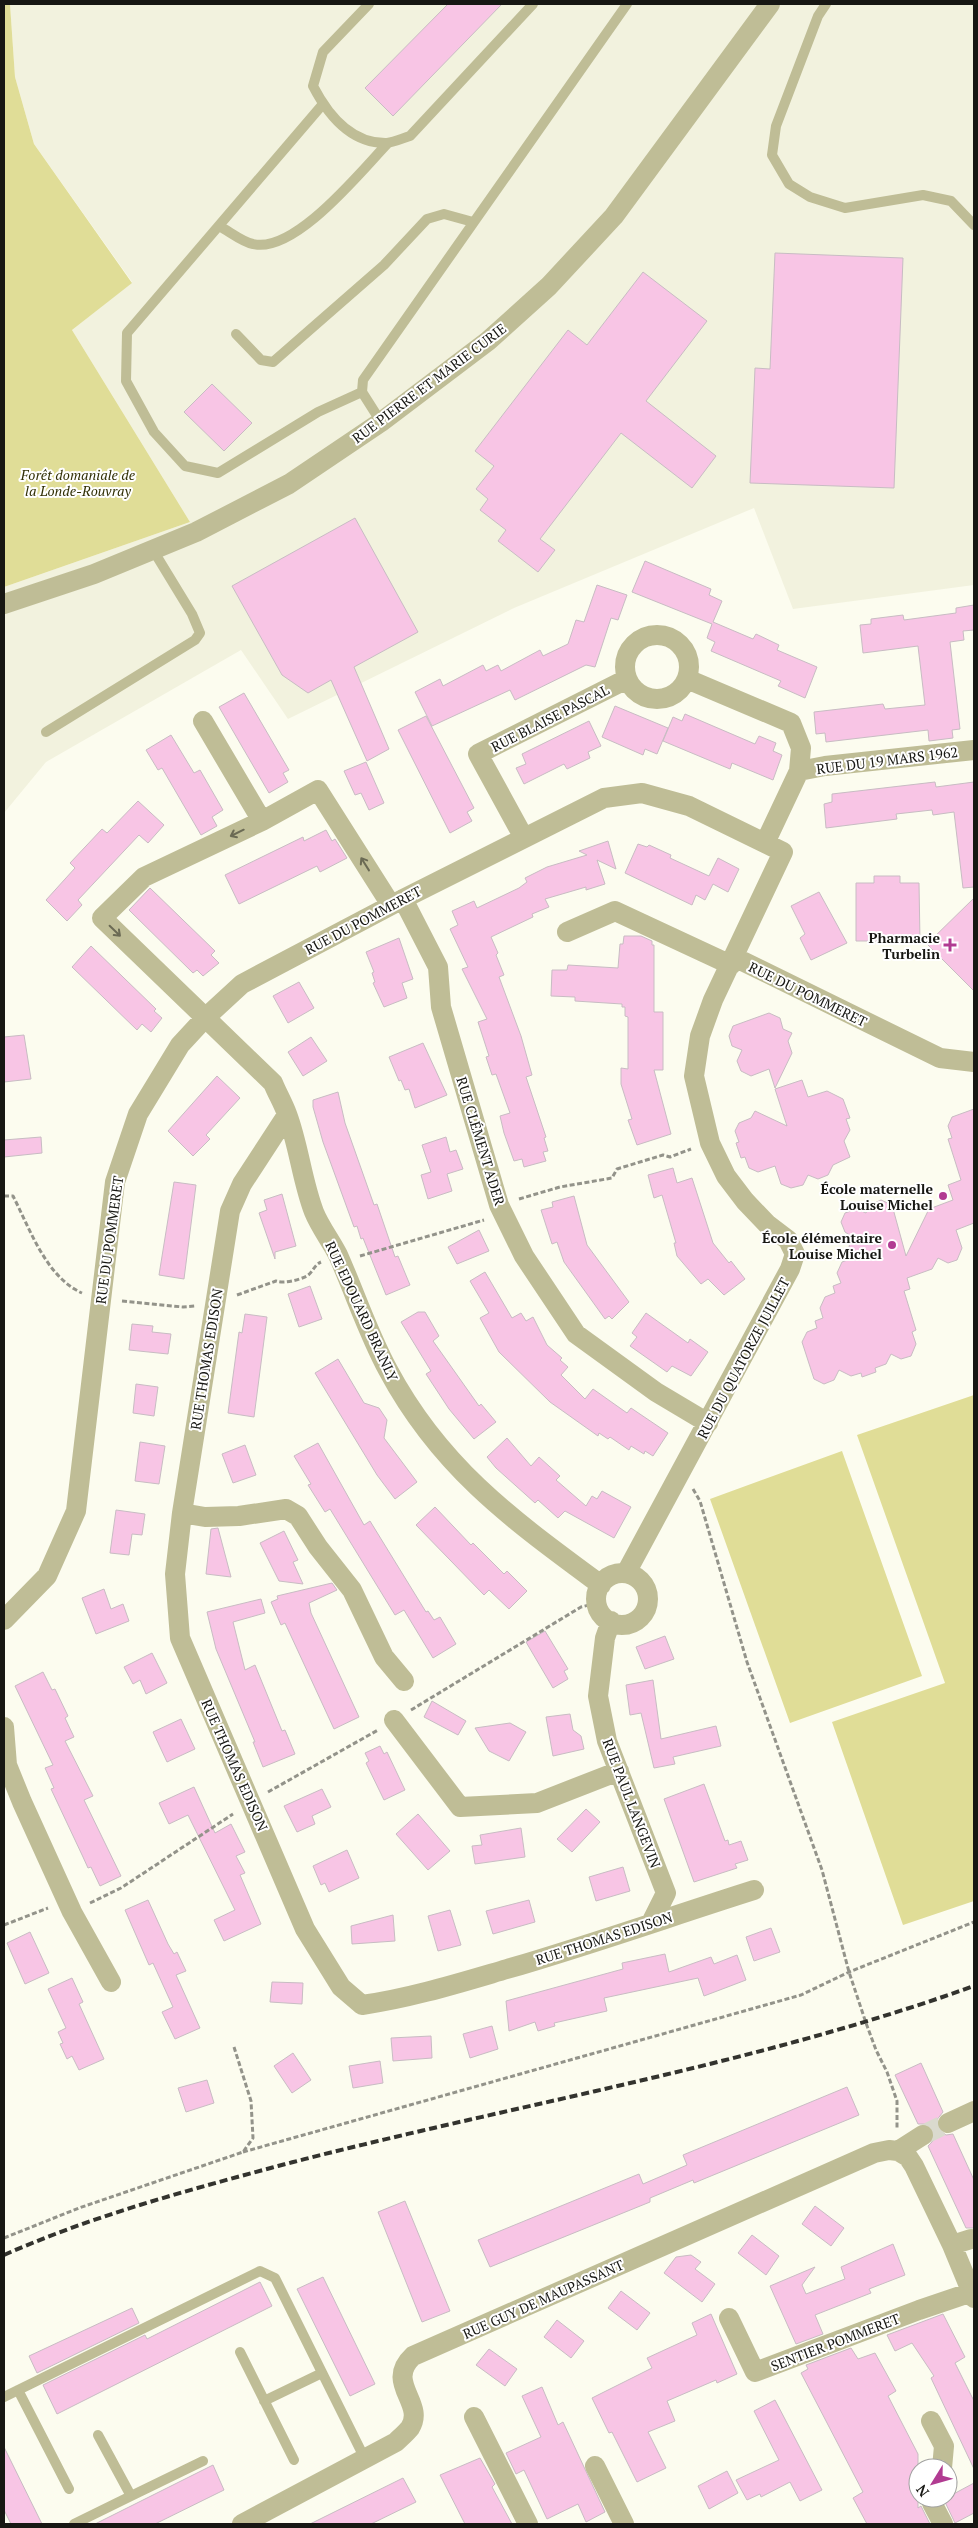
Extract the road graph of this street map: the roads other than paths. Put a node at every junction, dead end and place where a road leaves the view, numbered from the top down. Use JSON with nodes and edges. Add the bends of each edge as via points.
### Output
{"nodes":[{"id":1,"x":369,"y":4,"type":"edge"},
{"id":2,"x":533,"y":4,"type":"edge"},
{"id":3,"x":627,"y":4,"type":"edge"},
{"id":4,"x":770,"y":4,"type":"edge"},
{"id":5,"x":826,"y":4,"type":"edge"},
{"id":6,"x":323,"y":104,"type":"junction"},
{"id":7,"x":388,"y":143,"type":"junction"},
{"id":8,"x":472,"y":222,"type":"junction"},
{"id":9,"x":974,"y":225,"type":"edge"},
{"id":10,"x":219,"y":226,"type":"junction"},
{"id":11,"x":236,"y":334,"type":"dead end"},
{"id":12,"x":362,"y":392,"type":"junction"},
{"id":13,"x":381,"y":422,"type":"junction"},
{"id":14,"x":153,"y":550,"type":"junction"},
{"id":15,"x":4,"y":604,"type":"edge"},
{"id":16,"x":627,"y":679,"type":"junction"},
{"id":17,"x":687,"y":679,"type":"junction"},
{"id":18,"x":203,"y":721,"type":"dead end"},
{"id":19,"x":46,"y":732,"type":"dead end"},
{"id":20,"x":974,"y":750,"type":"edge"},
{"id":21,"x":799,"y":771,"type":"junction"},
{"id":22,"x":262,"y":820,"type":"junction"},
{"id":23,"x":524,"y":838,"type":"junction"},
{"id":24,"x":765,"y":843,"type":"junction"},
{"id":25,"x":397,"y":902,"type":"junction"},
{"id":26,"x":567,"y":932,"type":"dead end"},
{"id":27,"x":733,"y":961,"type":"junction"},
{"id":28,"x":204,"y":1018,"type":"junction"},
{"id":29,"x":974,"y":1062,"type":"edge"},
{"id":30,"x":287,"y":1115,"type":"junction"},
{"id":31,"x":708,"y":1423,"type":"junction"},
{"id":32,"x":182,"y":1513,"type":"junction"},
{"id":33,"x":626,"y":1573,"type":"junction"},
{"id":34,"x":599,"y":1594,"type":"junction"},
{"id":35,"x":4,"y":1620,"type":"edge"},
{"id":36,"x":611,"y":1621,"type":"junction"},
{"id":37,"x":404,"y":1681,"type":"dead end"},
{"id":38,"x":394,"y":1720,"type":"road end"},
{"id":39,"x":4,"y":1727,"type":"edge"},
{"id":40,"x":619,"y":1771,"type":"junction"},
{"id":41,"x":754,"y":1890,"type":"dead end"},
{"id":42,"x":651,"y":1923,"type":"junction"},
{"id":43,"x":111,"y":1982,"type":"dead end"},
{"id":44,"x":974,"y":2111,"type":"edge"},
{"id":45,"x":948,"y":2123,"type":"tunnel mouth"},
{"id":46,"x":923,"y":2135,"type":"tunnel mouth"},
{"id":47,"x":898,"y":2151,"type":"junction"},
{"id":48,"x":973,"y":2295,"type":"edge"},
{"id":49,"x":729,"y":2318,"type":"dead end"},
{"id":50,"x":240,"y":2352,"type":"dead end"},
{"id":51,"x":322,"y":2373,"type":"junction"},
{"id":52,"x":18,"y":2390,"type":"junction"},
{"id":53,"x":4,"y":2397,"type":"edge"},
{"id":54,"x":264,"y":2401,"type":"junction"},
{"id":55,"x":474,"y":2417,"type":"dead end"},
{"id":56,"x":931,"y":2421,"type":"dead end"},
{"id":57,"x":98,"y":2435,"type":"dead end"},
{"id":58,"x":943,"y":2458,"type":"edge"},
{"id":59,"x":365,"y":2459,"type":"junction"},
{"id":60,"x":203,"y":2460,"type":"dead end"},
{"id":61,"x":294,"y":2460,"type":"dead end"},
{"id":62,"x":595,"y":2466,"type":"dead end"},
{"id":63,"x":69,"y":2489,"type":"dead end"},
{"id":64,"x":131,"y":2496,"type":"junction"},
{"id":65,"x":935,"y":2508,"type":"edge"},
{"id":66,"x":74,"y":2524,"type":"edge"},
{"id":67,"x":242,"y":2524,"type":"edge"},
{"id":68,"x":528,"y":2524,"type":"edge"},
{"id":69,"x":624,"y":2524,"type":"edge"},
{"id":70,"x":943,"y":2524,"type":"edge"}],
"edges":[{"from":1,"to":6,"type":"lane","via":[[323,52],[314,86]]},
{"from":2,"to":7,"type":"lane","via":[[410,136]]},
{"from":3,"to":8,"type":"lane"},
{"from":4,"to":13,"type":"street","name":"RUE PIERRE ET MARIE CURIE","via":[[614,216],[549,286],[488,341]]},
{"from":5,"to":9,"type":"lane","via":[[818,16],[776,126],[772,155],[789,184],[810,197],[844,208],[923,195],[942,199],[951,201]]},
{"from":6,"to":7,"type":"lane","via":[[344,128],[361,138]]},
{"from":6,"to":10,"type":"lane"},
{"from":7,"to":10,"type":"lane","via":[[311,224],[277,242],[254,244]]},
{"from":8,"to":11,"type":"lane","via":[[444,214],[427,219],[384,265],[274,362],[261,360]]},
{"from":8,"to":12,"type":"lane","via":[[373,363],[363,380]]},
{"from":10,"to":12,"type":"lane","via":[[127,334],[126,381],[154,432],[185,466],[218,473],[318,412]]},
{"from":12,"to":13,"type":"lane"},
{"from":13,"to":14,"type":"street","name":"RUE PIERRE ET MARIE CURIE","via":[[289,484],[196,532]]},
{"from":14,"to":15,"type":"street","name":"RUE PIERRE ET MARIE CURIE"},
{"from":14,"to":19,"type":"lane","via":[[200,632],[195,640]]},
{"from":16,"to":17,"type":"street","via":[[633,689],[652,699],[673,695]]},
{"from":16,"to":17,"type":"street","via":[[626,659],[630,649],[637,642],[657,635],[676,641],[684,649],[689,668]]},
{"from":16,"to":23,"type":"street","name":"RUE BLAISE PASCAL","via":[[478,754]]},
{"from":17,"to":21,"type":"street","via":[[791,723],[801,748]]},
{"from":18,"to":22,"type":"street"},
{"from":20,"to":21,"type":"street","name":"RUE DU 19 MARS 1962"},
{"from":21,"to":24,"type":"street"},
{"from":25,"to":22,"type":"street","name":"RUE CLÉMENT ADER","one_way":true,"via":[[318,790]]},
{"from":22,"to":28,"type":"street","name":"RUE EDOUARD BRANLY","one_way":true,"via":[[144,877],[102,918]]},
{"from":23,"to":24,"type":"street","name":"RUE DU POMMERET","via":[[604,798],[642,793],[689,806]]},
{"from":23,"to":25,"type":"street","name":"RUE DU POMMERET"},
{"from":24,"to":27,"type":"street","name":"RUE DU POMMERET","via":[[783,852]]},
{"from":25,"to":28,"type":"street","name":"RUE DU POMMERET","via":[[242,984]]},
{"from":25,"to":31,"type":"street","name":"RUE CLÉMENT ADER","via":[[438,967],[441,1007],[499,1205],[524,1256],[576,1334],[656,1392]]},
{"from":26,"to":27,"type":"street","via":[[615,911]]},
{"from":27,"to":29,"type":"street","name":"RUE DU POMMERET","via":[[940,1058]]},
{"from":27,"to":31,"type":"street","name":"RUE DU QUATORZE JUILLET","via":[[713,1000],[700,1036],[694,1076],[710,1143],[726,1176],[767,1224],[788,1240],[795,1254]]},
{"from":28,"to":30,"type":"street","name":"RUE EDOUARD BRANLY","via":[[273,1083]]},
{"from":28,"to":35,"type":"street","name":"RUE DU POMMERET","via":[[180,1045],[138,1114],[114,1182],[76,1511],[47,1576]]},
{"from":30,"to":32,"type":"street","name":"RUE THOMAS EDISON","via":[[242,1184],[230,1211]]},
{"from":30,"to":34,"type":"street","name":"RUE EDOUARD BRANLY","via":[[315,1213],[338,1254],[367,1328],[413,1412],[447,1458],[485,1496]]},
{"from":31,"to":33,"type":"street","name":"RUE DU QUATORZE JUILLET"},
{"from":32,"to":37,"type":"street","via":[[205,1517],[239,1516],[286,1509],[298,1516],[352,1590],[384,1657]]},
{"from":32,"to":42,"type":"street","name":"RUE THOMAS EDISON","via":[[175,1574],[180,1638],[305,1929],[341,1987],[362,2005],[388,2001],[472,1979]]},
{"from":33,"to":34,"type":"street","via":[[615,1573],[607,1578]]},
{"from":33,"to":36,"type":"street","via":[[644,1583],[649,1602],[639,1620],[619,1625]]},
{"from":34,"to":36,"type":"street","via":[[602,1614]]},
{"from":36,"to":40,"type":"street","name":"RUE PAUL LANGEVIN","via":[[605,1638],[598,1696],[607,1741]]},
{"from":38,"to":40,"type":"street","via":[[460,1807],[537,1803]]},
{"from":39,"to":43,"type":"street","via":[[7,1765],[69,1907]]},
{"from":40,"to":42,"type":"street","name":"RUE PAUL LANGEVIN","via":[[666,1892]]},
{"from":41,"to":42,"type":"street","name":"RUE THOMAS EDISON"},
{"from":44,"to":45,"type":"street"},
{"from":46,"to":47,"type":"street","name":"RUE GUY DE MAUPASSANT"},
{"from":47,"to":48,"type":"street","name":"SENTIER POMMERET","via":[[908,2157],[962,2242]]},
{"from":47,"to":59,"type":"street","name":"RUE GUY DE MAUPASSANT","via":[[874,2154],[413,2356],[404,2364],[401,2376],[413,2412],[411,2427],[396,2442]]},
{"from":48,"to":49,"type":"street","name":"SENTIER POMMERET","via":[[910,2313],[754,2372]]},
{"from":50,"to":54,"type":"lane"},
{"from":51,"to":52,"type":"lane","via":[[275,2278],[260,2270]]},
{"from":51,"to":54,"type":"lane"},
{"from":51,"to":59,"type":"lane"},
{"from":52,"to":53,"type":"lane"},
{"from":52,"to":63,"type":"lane"},
{"from":54,"to":61,"type":"lane"},
{"from":55,"to":68,"type":"street"},
{"from":56,"to":58,"type":"street","via":[[944,2446]]},
{"from":57,"to":64,"type":"lane"},
{"from":59,"to":67,"type":"street","name":"RUE GUY DE MAUPASSANT"},
{"from":60,"to":64,"type":"lane"},
{"from":62,"to":69,"type":"street"},
{"from":64,"to":66,"type":"lane"},
{"from":65,"to":70,"type":"street"}]}
